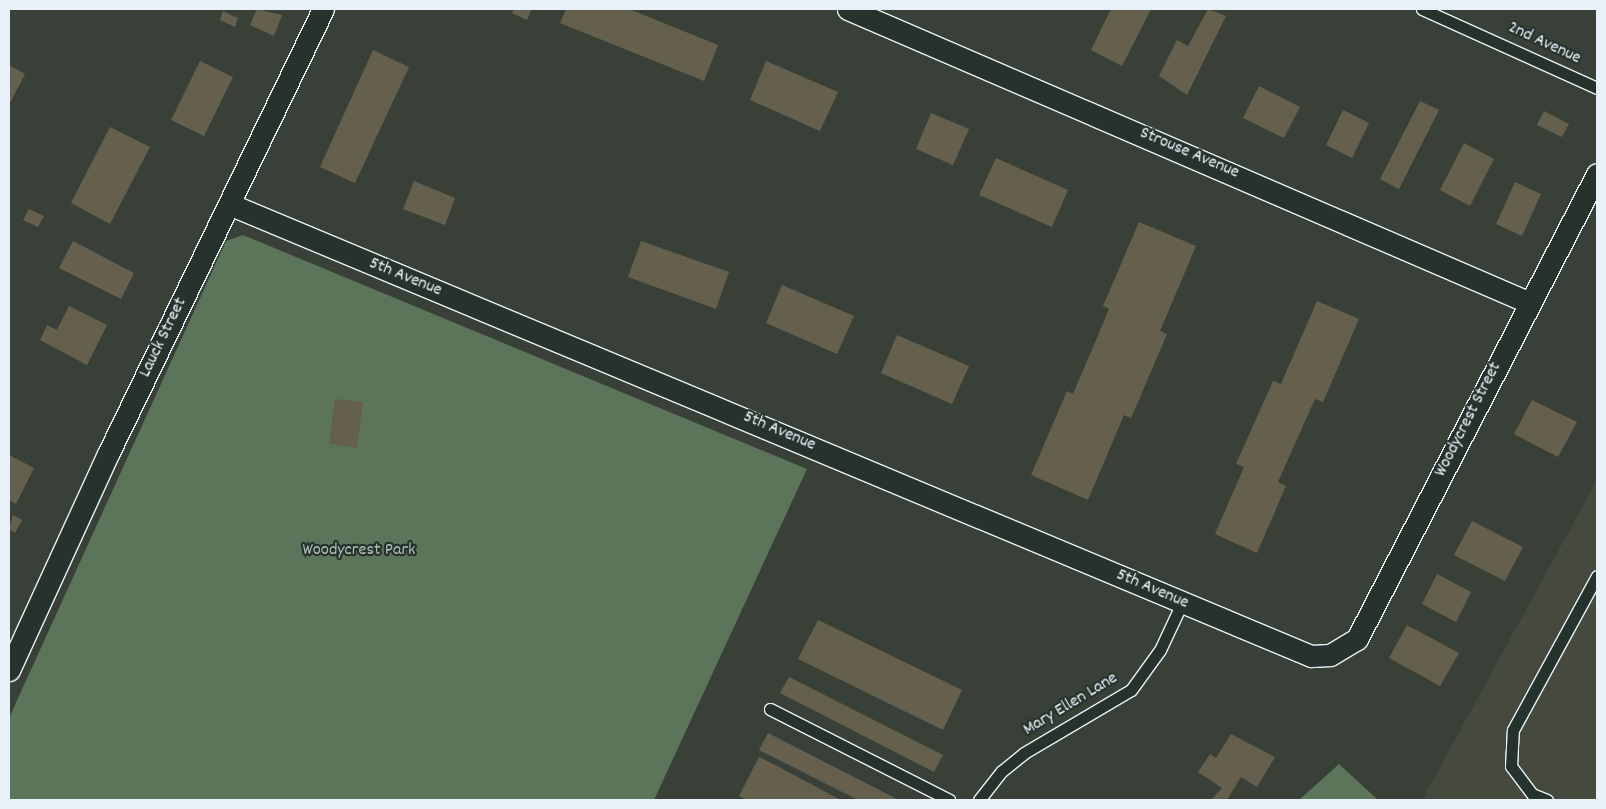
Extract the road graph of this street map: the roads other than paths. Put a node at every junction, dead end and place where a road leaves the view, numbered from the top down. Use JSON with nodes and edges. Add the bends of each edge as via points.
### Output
{"nodes":[{"id":1,"x":323,"y":9,"type":"edge"},
{"id":2,"x":848,"y":9,"type":"edge"},
{"id":3,"x":1422,"y":9,"type":"edge"},
{"id":4,"x":1597,"y":88,"type":"edge"},
{"id":5,"x":1597,"y":174,"type":"edge"},
{"id":6,"x":229,"y":204,"type":"junction"},
{"id":7,"x":1530,"y":303,"type":"junction"},
{"id":8,"x":1597,"y":576,"type":"edge"},
{"id":9,"x":1182,"y":604,"type":"junction"},
{"id":10,"x":1330,"y":655,"type":"joint"},
{"id":11,"x":9,"y":670,"type":"edge"},
{"id":12,"x":770,"y":709,"type":"dead end"},
{"id":13,"x":950,"y":800,"type":"edge"},
{"id":14,"x":979,"y":800,"type":"edge"},
{"id":15,"x":1547,"y":800,"type":"edge"}],
"edges":[{"from":1,"to":6,"type":"street","name":"Lauck Street"},
{"from":2,"to":7,"type":"street","name":"Strouse Avenue"},
{"from":3,"to":4,"type":"lane","name":"2nd Avenue"},
{"from":5,"to":7,"type":"street","name":"Woodycrest Street"},
{"from":6,"to":9,"type":"street","name":"5th Avenue"},
{"from":6,"to":11,"type":"street","name":"Lauck Street"},
{"from":7,"to":10,"type":"street","name":"Woodycrest Street","via":[[1357,638]]},
{"from":8,"to":15,"type":"lane","via":[[1514,730],[1512,766],[1532,794]]},
{"from":9,"to":10,"type":"street","name":"5th Avenue","via":[[1311,656]]},
{"from":9,"to":14,"type":"lane","name":"Mary Ellen Lane","via":[[1160,650],[1131,690],[1024,753],[1002,772]]},
{"from":12,"to":13,"type":"lane"}]}
